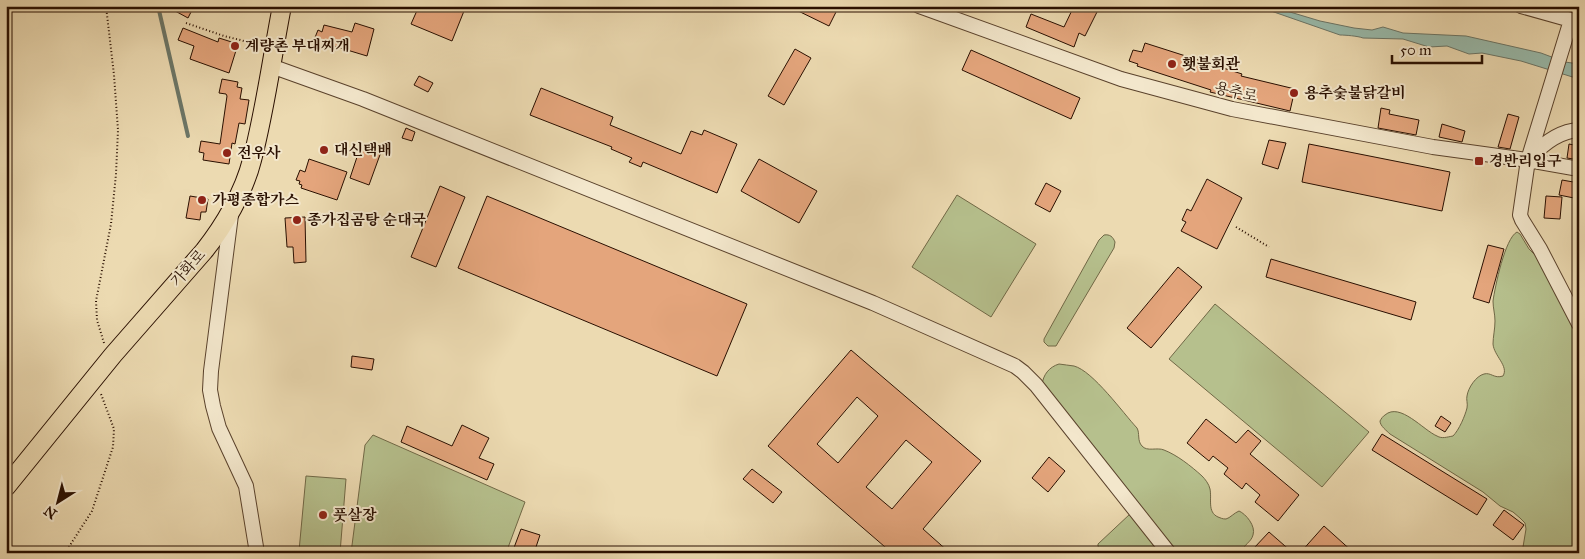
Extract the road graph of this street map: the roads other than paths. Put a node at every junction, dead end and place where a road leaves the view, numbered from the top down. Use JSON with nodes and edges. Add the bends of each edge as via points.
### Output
{"nodes":[{"id":1,"x":282,"y":6,"type":"edge"},
{"id":2,"x":919,"y":6,"type":"edge"},
{"id":3,"x":1521,"y":6,"type":"edge"},
{"id":4,"x":1575,"y":16,"type":"edge"},
{"id":5,"x":272,"y":57,"type":"junction"},
{"id":6,"x":1579,"y":130,"type":"edge"},
{"id":7,"x":1528,"y":160,"type":"junction"},
{"id":8,"x":1579,"y":169,"type":"edge"},
{"id":9,"x":231,"y":212,"type":"junction"},
{"id":10,"x":1579,"y":324,"type":"edge"},
{"id":11,"x":6,"y":487,"type":"edge"},
{"id":12,"x":257,"y":553,"type":"edge"},
{"id":13,"x":1169,"y":553,"type":"edge"}],
"edges":[{"from":1,"to":5,"type":"main road","name":"가화로"},
{"from":2,"to":7,"type":"street","name":"용추로","via":[[1121,78],[1232,109],[1433,147]]},
{"from":3,"to":4,"type":"street"},
{"from":4,"to":7,"type":"street"},
{"from":5,"to":9,"type":"main road","name":"가화로","via":[[252,161]]},
{"from":5,"to":13,"type":"street","via":[[363,99],[873,303],[1015,366],[1036,385]]},
{"from":6,"to":7,"type":"street","via":[[1554,137]]},
{"from":7,"to":8,"type":"street","name":"용추로"},
{"from":7,"to":10,"type":"street","via":[[1520,215]]},
{"from":9,"to":11,"type":"main road","name":"가화로","via":[[204,251],[113,354]]},
{"from":9,"to":12,"type":"street","via":[[210,390],[219,428],[246,486]]}]}
